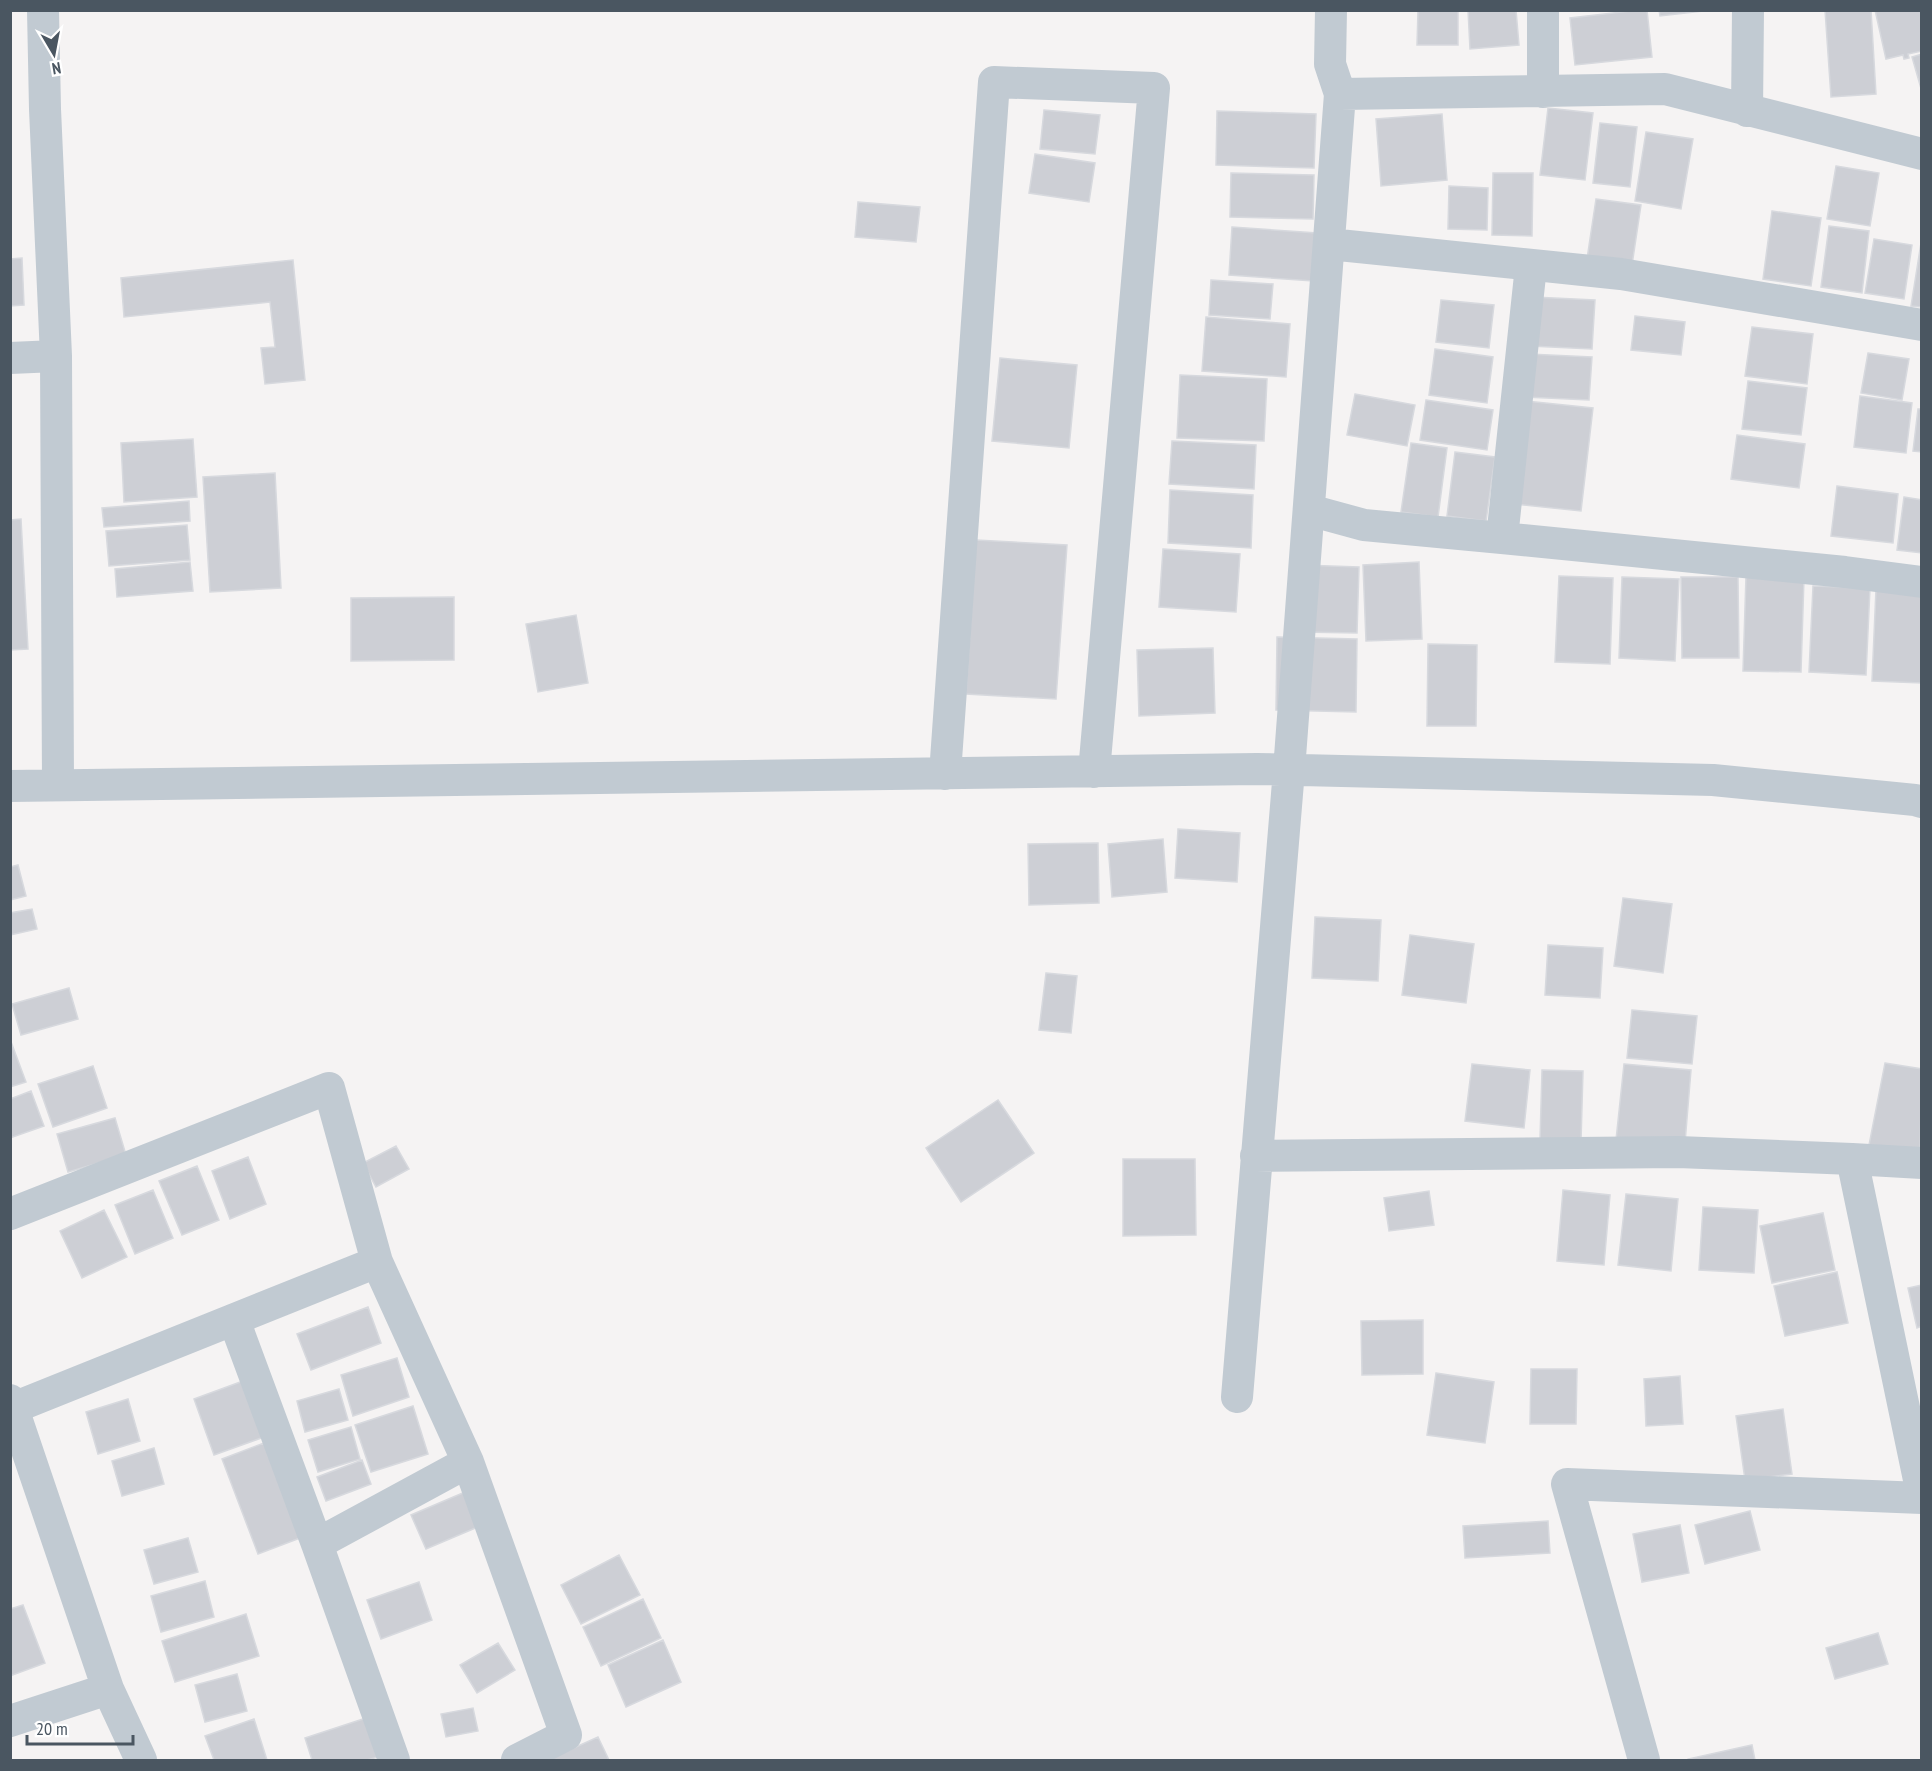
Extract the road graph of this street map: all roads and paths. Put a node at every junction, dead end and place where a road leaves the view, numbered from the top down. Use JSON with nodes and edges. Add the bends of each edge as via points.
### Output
{"nodes":[{"id":1,"x":43,"y":10,"type":"edge"},
{"id":2,"x":1331,"y":10,"type":"edge"},
{"id":3,"x":1543,"y":10,"type":"edge"},
{"id":4,"x":1748,"y":10,"type":"edge"},
{"id":5,"x":1543,"y":92,"type":"junction"},
{"id":6,"x":1340,"y":94,"type":"junction"},
{"id":7,"x":1746,"y":111,"type":"junction"},
{"id":8,"x":1922,"y":154,"type":"edge"},
{"id":9,"x":1329,"y":244,"type":"junction"},
{"id":10,"x":1531,"y":266,"type":"junction"},
{"id":11,"x":1922,"y":325,"type":"edge"},
{"id":12,"x":56,"y":356,"type":"junction"},
{"id":13,"x":10,"y":358,"type":"edge"},
{"id":14,"x":1309,"y":510,"type":"junction"},
{"id":15,"x":1502,"y":538,"type":"junction"},
{"id":16,"x":1922,"y":582,"type":"edge"},
{"id":17,"x":1288,"y":770,"type":"junction"},
{"id":18,"x":1094,"y":772,"type":"junction"},
{"id":19,"x":945,"y":774,"type":"junction"},
{"id":20,"x":58,"y":785,"type":"junction"},
{"id":21,"x":10,"y":786,"type":"edge"},
{"id":22,"x":1922,"y":802,"type":"edge"},
{"id":23,"x":1256,"y":1156,"type":"junction"},
{"id":24,"x":1852,"y":1159,"type":"junction"},
{"id":25,"x":1922,"y":1163,"type":"edge"},
{"id":26,"x":10,"y":1214,"type":"edge"},
{"id":27,"x":377,"y":1263,"type":"junction"},
{"id":28,"x":234,"y":1320,"type":"junction"},
{"id":29,"x":1236,"y":1397,"type":"dead end"},
{"id":30,"x":12,"y":1404,"type":"edge"},
{"id":31,"x":468,"y":1462,"type":"junction"},
{"id":32,"x":1922,"y":1496,"type":"edge"},
{"id":33,"x":317,"y":1544,"type":"junction"},
{"id":34,"x":108,"y":1689,"type":"junction"},
{"id":35,"x":10,"y":1721,"type":"edge"},
{"id":36,"x":141,"y":1761,"type":"edge"},
{"id":37,"x":394,"y":1761,"type":"edge"},
{"id":38,"x":518,"y":1761,"type":"edge"},
{"id":39,"x":1644,"y":1761,"type":"edge"}],
"edges":[{"from":1,"to":12,"type":"street"},
{"from":2,"to":6,"type":"street","via":[[1330,64]]},
{"from":3,"to":5,"type":"street"},
{"from":4,"to":7,"type":"street"},
{"from":5,"to":6,"type":"street"},
{"from":5,"to":7,"type":"street","via":[[1665,90]]},
{"from":6,"to":9,"type":"street"},
{"from":7,"to":8,"type":"street"},
{"from":9,"to":10,"type":"street"},
{"from":9,"to":14,"type":"street"},
{"from":10,"to":11,"type":"street","via":[[1622,274]]},
{"from":10,"to":15,"type":"street"},
{"from":12,"to":13,"type":"street"},
{"from":12,"to":20,"type":"street"},
{"from":14,"to":15,"type":"street","via":[[1364,525]]},
{"from":14,"to":17,"type":"street"},
{"from":15,"to":16,"type":"street"},
{"from":17,"to":18,"type":"street"},
{"from":17,"to":22,"type":"street","via":[[1713,780]]},
{"from":17,"to":23,"type":"street"},
{"from":18,"to":19,"type":"street"},
{"from":18,"to":19,"type":"street","via":[[1154,88],[994,82]]},
{"from":19,"to":20,"type":"street"},
{"from":20,"to":21,"type":"street"},
{"from":23,"to":24,"type":"street","via":[[1678,1152]]},
{"from":23,"to":29,"type":"street"},
{"from":24,"to":25,"type":"street"},
{"from":24,"to":32,"type":"street"},
{"from":26,"to":27,"type":"street","via":[[329,1088]]},
{"from":27,"to":28,"type":"street"},
{"from":27,"to":31,"type":"street"},
{"from":28,"to":30,"type":"street"},
{"from":28,"to":33,"type":"street"},
{"from":30,"to":34,"type":"street"},
{"from":31,"to":33,"type":"street"},
{"from":31,"to":38,"type":"street","via":[[566,1735]]},
{"from":32,"to":39,"type":"street","via":[[1567,1484]]},
{"from":33,"to":37,"type":"street"},
{"from":34,"to":35,"type":"street"},
{"from":34,"to":36,"type":"street"}]}
